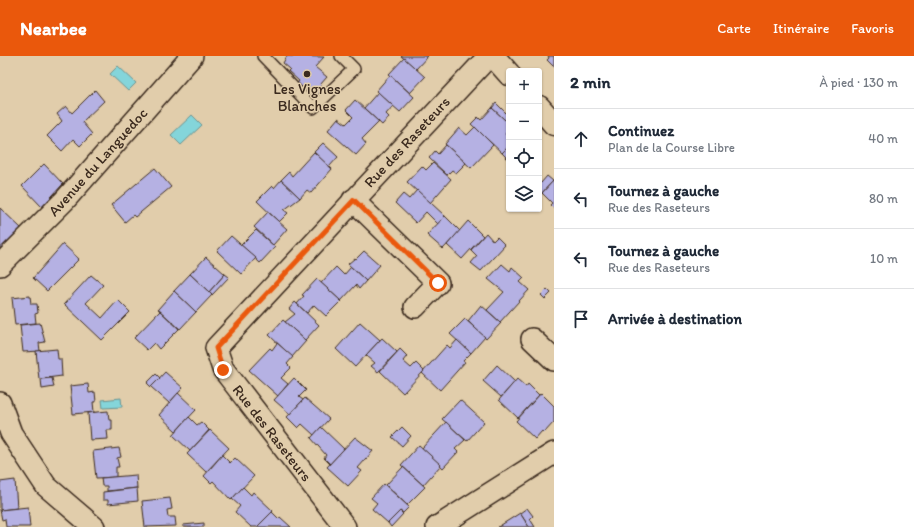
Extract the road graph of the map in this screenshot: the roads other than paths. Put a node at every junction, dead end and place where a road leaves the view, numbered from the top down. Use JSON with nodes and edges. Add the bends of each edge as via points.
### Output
{"nodes":[{"id":1,"x":192,"y":56,"type":"edge"},
{"id":2,"x":263,"y":56,"type":"edge"},
{"id":3,"x":341,"y":56,"type":"edge"},
{"id":4,"x":489,"y":56,"type":"edge"},
{"id":5,"x":493,"y":56,"type":"edge"},
{"id":6,"x":506,"y":71,"type":"edge"},
{"id":7,"x":542,"y":110,"type":"edge"},
{"id":8,"x":554,"y":124,"type":"edge"},
{"id":9,"x":354,"y":200,"type":"junction"},
{"id":10,"x":0,"y":265,"type":"edge"},
{"id":11,"x":415,"y":307,"type":"dead end"},
{"id":12,"x":532,"y":339,"type":"dead end"},
{"id":13,"x":554,"y":360,"type":"edge"},
{"id":14,"x":0,"y":403,"type":"edge"},
{"id":15,"x":554,"y":453,"type":"edge"},
{"id":16,"x":94,"y":527,"type":"edge"},
{"id":17,"x":345,"y":527,"type":"edge"},
{"id":18,"x":437,"y":527,"type":"edge"}],
"edges":[{"from":1,"to":10,"type":"street","name":"Avenue du Languedoc","via":[[64,201]]},
{"from":2,"to":3,"type":"lane","via":[[313,108],[354,69]]},
{"from":4,"to":9,"type":"street","name":"Rue des Raseteurs"},
{"from":5,"to":6,"type":"street"},
{"from":7,"to":8,"type":"street"},
{"from":9,"to":11,"type":"street","via":[[438,283]]},
{"from":9,"to":17,"type":"street","name":"Rue des Raseteurs","via":[[216,348],[223,370]]},
{"from":12,"to":13,"type":"street"},
{"from":14,"to":16,"type":"street","via":[[11,433],[46,486]]},
{"from":15,"to":18,"type":"street"}]}
